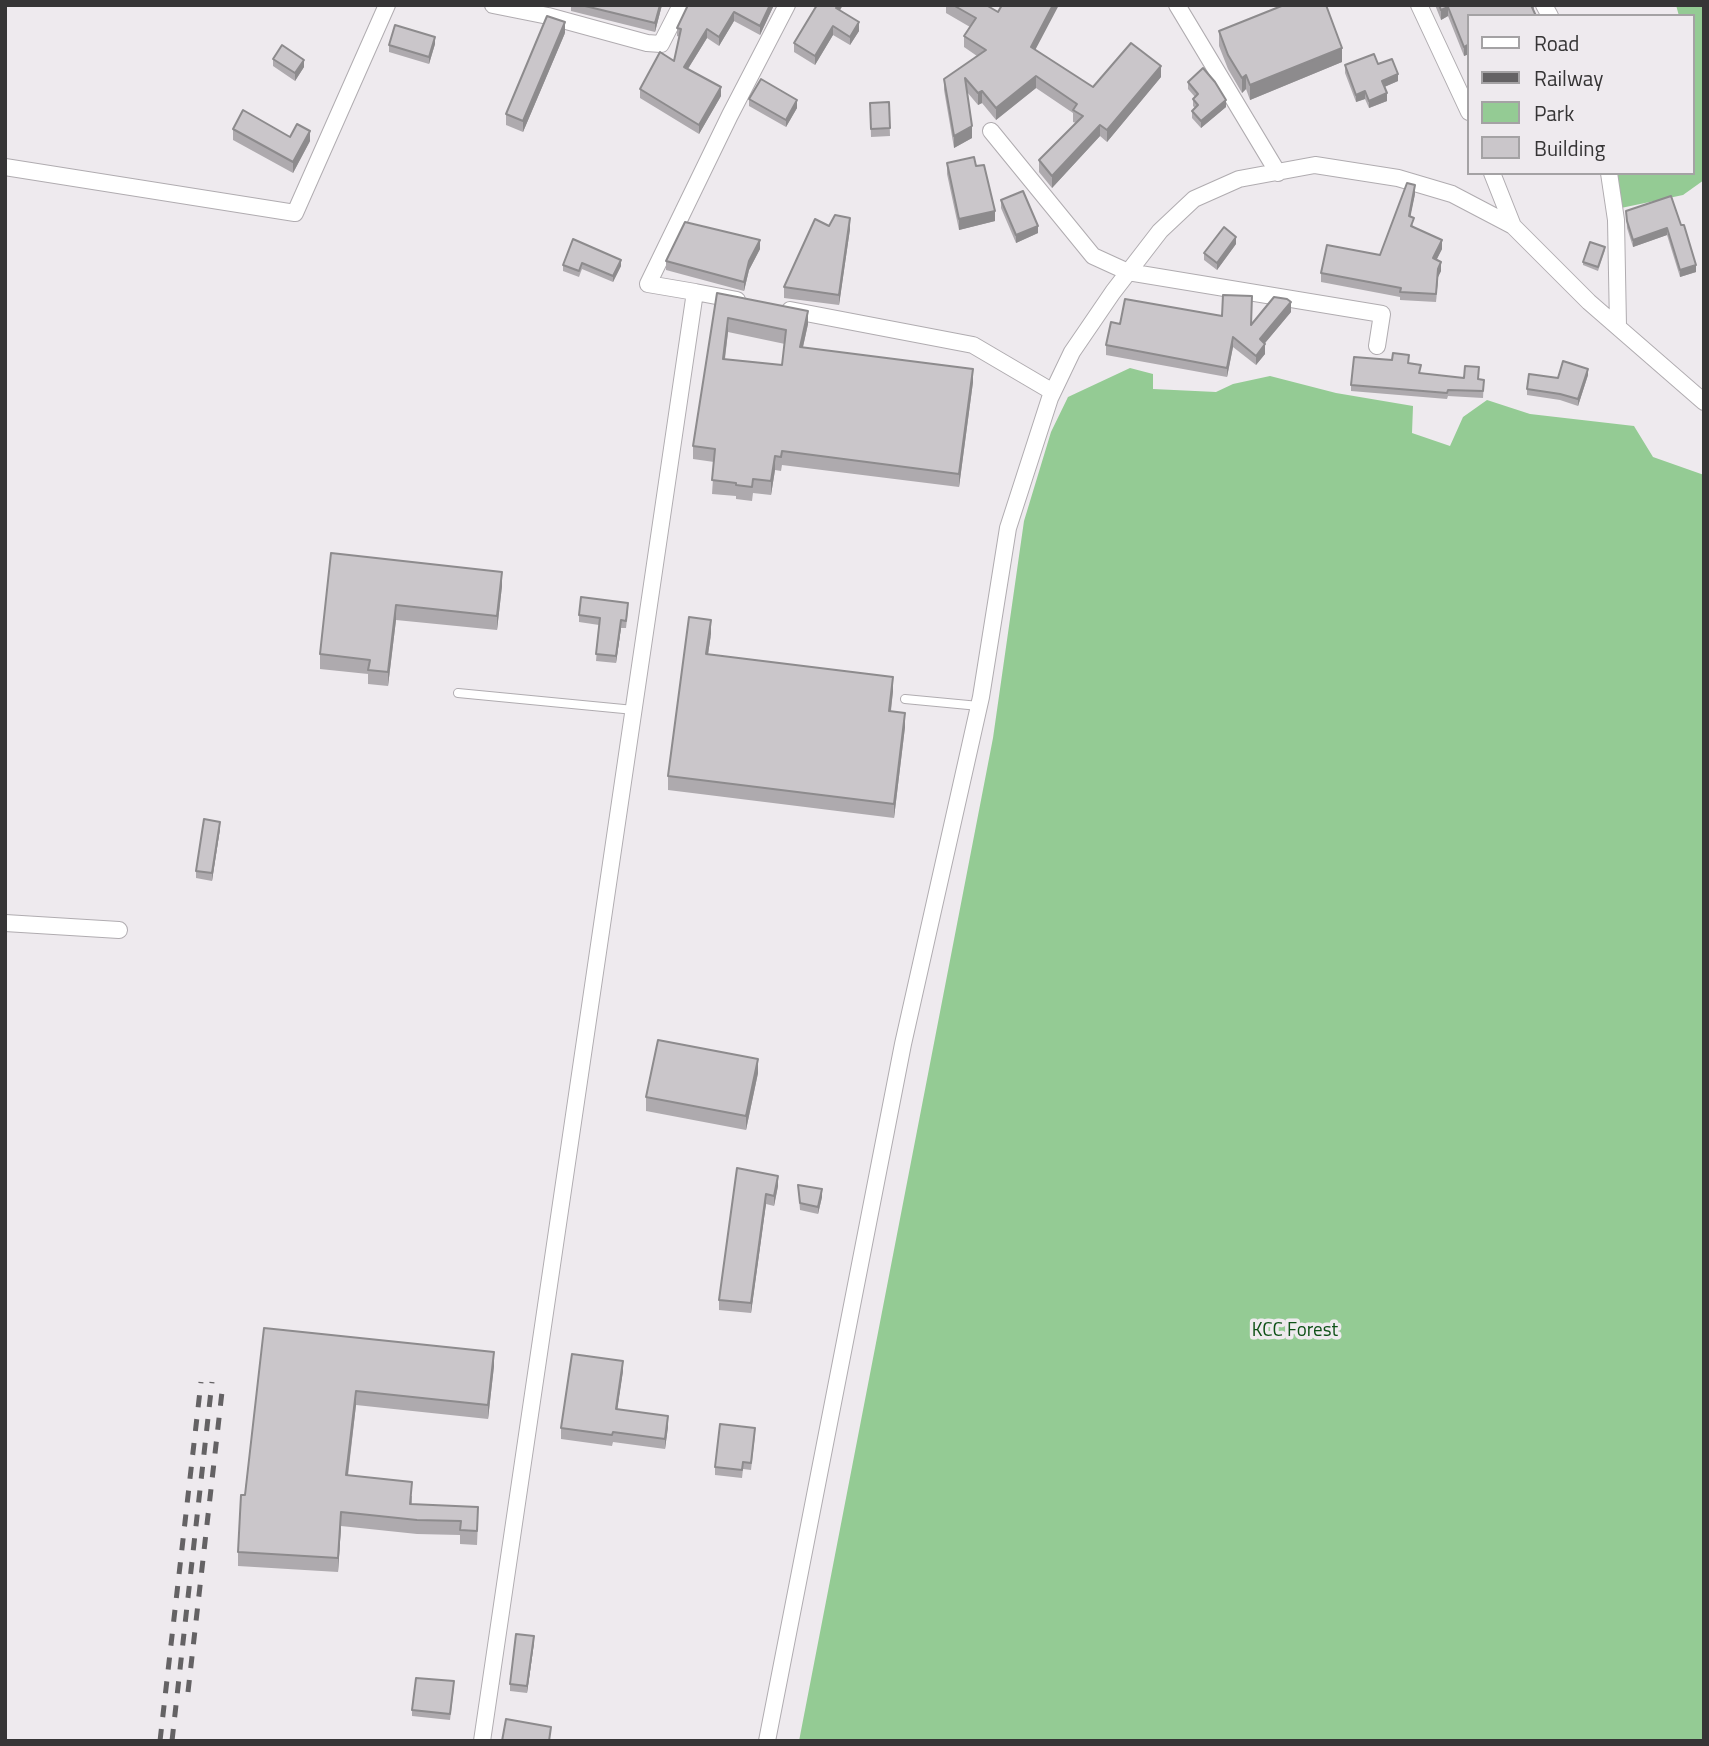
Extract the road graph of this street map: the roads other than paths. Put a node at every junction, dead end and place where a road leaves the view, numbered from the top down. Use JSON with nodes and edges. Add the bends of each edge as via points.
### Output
{"nodes":[{"id":1,"x":387,"y":5,"type":"edge"},
{"id":2,"x":492,"y":5,"type":"edge"},
{"id":3,"x":681,"y":5,"type":"edge"},
{"id":4,"x":787,"y":5,"type":"edge"},
{"id":5,"x":1177,"y":5,"type":"edge"},
{"id":6,"x":1419,"y":5,"type":"edge"},
{"id":7,"x":1468,"y":110,"type":"edge"},
{"id":8,"x":991,"y":131,"type":"dead end"},
{"id":9,"x":5,"y":167,"type":"edge"},
{"id":10,"x":1278,"y":173,"type":"junction"},
{"id":11,"x":1493,"y":175,"type":"edge"},
{"id":12,"x":1609,"y":175,"type":"edge"},
{"id":13,"x":1513,"y":226,"type":"junction"},
{"id":14,"x":1128,"y":272,"type":"junction"},
{"id":15,"x":695,"y":292,"type":"junction"},
{"id":16,"x":748,"y":302,"type":"edge"},
{"id":17,"x":774,"y":307,"type":"edge"},
{"id":18,"x":1618,"y":326,"type":"junction"},
{"id":19,"x":1377,"y":346,"type":"dead end"},
{"id":20,"x":1053,"y":392,"type":"junction"},
{"id":21,"x":1704,"y":402,"type":"edge"},
{"id":22,"x":458,"y":693,"type":"dead end"},
{"id":23,"x":905,"y":699,"type":"dead end"},
{"id":24,"x":979,"y":706,"type":"junction"},
{"id":25,"x":634,"y":710,"type":"junction"},
{"id":26,"x":5,"y":923,"type":"edge"},
{"id":27,"x":119,"y":930,"type":"dead end"},
{"id":28,"x":482,"y":1741,"type":"edge"},
{"id":29,"x":767,"y":1741,"type":"edge"}],
"edges":[{"from":1,"to":9,"type":"street","via":[[295,213]]},
{"from":2,"to":3,"type":"street","via":[[661,44]]},
{"from":4,"to":15,"type":"street","via":[[649,284]]},
{"from":5,"to":10,"type":"street"},
{"from":6,"to":7,"type":"street"},
{"from":8,"to":14,"type":"street","via":[[1093,256]]},
{"from":10,"to":13,"type":"street","via":[[1315,165],[1398,178],[1451,194]]},
{"from":10,"to":14,"type":"street","via":[[1239,179],[1194,199],[1160,231]]},
{"from":11,"to":13,"type":"street"},
{"from":12,"to":18,"type":"street","via":[[1616,220]]},
{"from":13,"to":18,"type":"street"},
{"from":14,"to":19,"type":"street","via":[[1382,314]]},
{"from":14,"to":20,"type":"street","via":[[1072,352]]},
{"from":15,"to":16,"type":"street"},
{"from":15,"to":25,"type":"street"},
{"from":17,"to":20,"type":"street","via":[[973,345]]},
{"from":18,"to":21,"type":"street"},
{"from":20,"to":24,"type":"street","via":[[1008,528]]},
{"from":22,"to":25,"type":"lane"},
{"from":23,"to":24,"type":"lane"},
{"from":24,"to":29,"type":"street","via":[[901,1058]]},
{"from":25,"to":28,"type":"street"},
{"from":26,"to":27,"type":"street"}]}
